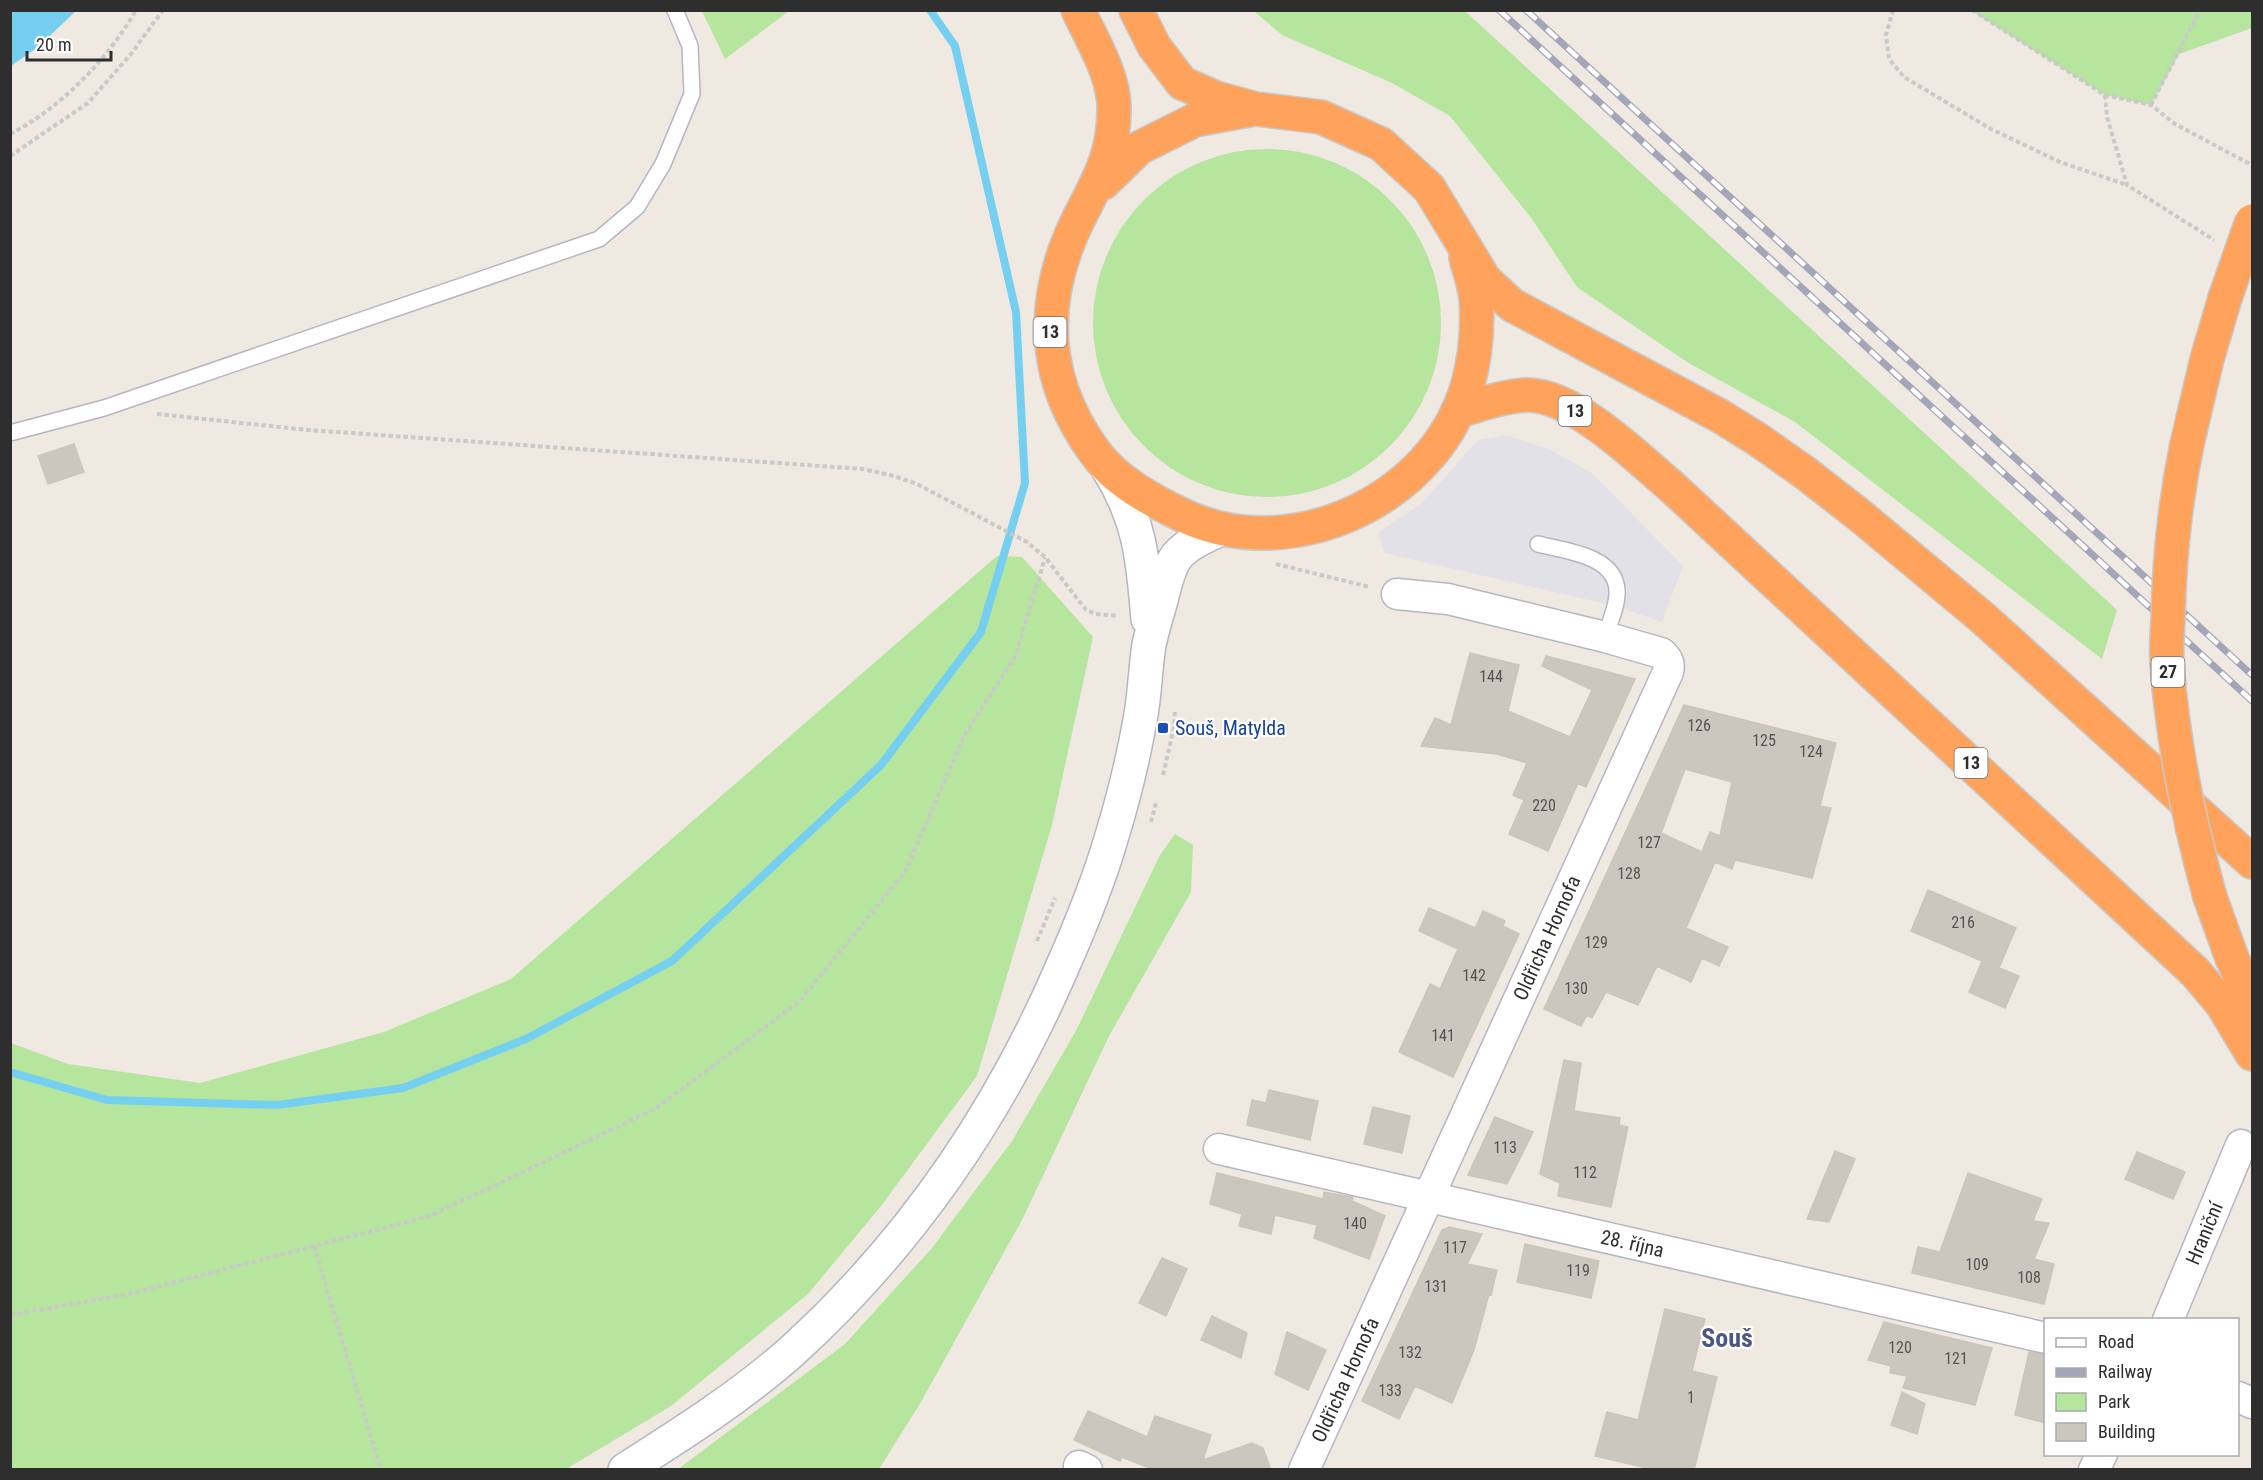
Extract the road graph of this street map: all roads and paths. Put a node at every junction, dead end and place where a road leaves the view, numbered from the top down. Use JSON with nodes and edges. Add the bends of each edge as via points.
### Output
{"nodes":[{"id":1,"x":136,"y":10,"type":"edge"},
{"id":2,"x":163,"y":10,"type":"edge"},
{"id":3,"x":675,"y":10,"type":"edge"},
{"id":4,"x":1078,"y":10,"type":"edge"},
{"id":5,"x":1136,"y":10,"type":"edge"},
{"id":6,"x":1893,"y":10,"type":"edge"},
{"id":7,"x":1972,"y":10,"type":"edge"},
{"id":8,"x":2200,"y":10,"type":"edge"},
{"id":9,"x":2105,"y":95,"type":"junction"},
{"id":10,"x":2151,"y":105,"type":"junction"},
{"id":11,"x":1256,"y":109,"type":"junction"},
{"id":12,"x":10,"y":134,"type":"edge"},
{"id":13,"x":10,"y":156,"type":"edge"},
{"id":14,"x":2253,"y":165,"type":"edge"},
{"id":15,"x":2127,"y":184,"type":"junction"},
{"id":16,"x":1094,"y":192,"type":"junction"},
{"id":17,"x":2253,"y":221,"type":"edge"},
{"id":18,"x":2216,"y":241,"type":"dead end"},
{"id":19,"x":1462,"y":244,"type":"junction"},
{"id":20,"x":1457,"y":412,"type":"junction"},
{"id":21,"x":149,"y":413,"type":"dead end"},
{"id":22,"x":13,"y":432,"type":"edge"},
{"id":23,"x":1107,"y":467,"type":"junction"},
{"id":24,"x":1221,"y":529,"type":"junction"},
{"id":25,"x":1538,"y":544,"type":"dead end"},
{"id":26,"x":1045,"y":558,"type":"junction"},
{"id":27,"x":1267,"y":562,"type":"dead end"},
{"id":28,"x":1397,"y":594,"type":"joint"},
{"id":29,"x":1118,"y":616,"type":"dead end"},
{"id":30,"x":1605,"y":637,"type":"junction"},
{"id":31,"x":1149,"y":645,"type":"junction"},
{"id":32,"x":1175,"y":705,"type":"dead end"},
{"id":33,"x":1161,"y":781,"type":"dead end"},
{"id":34,"x":1156,"y":801,"type":"dead end"},
{"id":35,"x":1148,"y":833,"type":"dead end"},
{"id":36,"x":2253,"y":862,"type":"edge"},
{"id":37,"x":2253,"y":1003,"type":"edge"},
{"id":38,"x":2253,"y":1054,"type":"edge"},
{"id":39,"x":2241,"y":1145,"type":"dead end"},
{"id":40,"x":1219,"y":1149,"type":"dead end"},
{"id":41,"x":1428,"y":1197,"type":"junction"},
{"id":42,"x":314,"y":1246,"type":"junction"},
{"id":43,"x":10,"y":1315,"type":"edge"},
{"id":44,"x":2169,"y":1318,"type":"edge"},
{"id":45,"x":2044,"y":1338,"type":"edge"},
{"id":46,"x":2239,"y":1397,"type":"edge"},
{"id":47,"x":2253,"y":1403,"type":"edge"},
{"id":48,"x":2101,"y":1456,"type":"edge"},
{"id":49,"x":381,"y":1470,"type":"edge"},
{"id":50,"x":625,"y":1470,"type":"edge"},
{"id":51,"x":1304,"y":1470,"type":"edge"},
{"id":52,"x":2094,"y":1470,"type":"edge"}],
"edges":[{"from":1,"to":12,"type":"path","via":[[104,58],[61,99]]},
{"from":2,"to":13,"type":"path","via":[[88,104]]},
{"from":3,"to":22,"type":"lane","via":[[690,46],[692,94],[663,164],[637,207],[599,239],[104,408]]},
{"from":4,"to":16,"type":"highway","number":"13","via":[[1105,68],[1114,106],[1113,145]]},
{"from":5,"to":11,"type":"highway","via":[[1154,46],[1182,83]]},
{"from":6,"to":15,"type":"path","via":[[1886,35],[1889,59],[1904,77],[1991,129],[2050,157]]},
{"from":7,"to":9,"type":"path"},
{"from":8,"to":10,"type":"path"},
{"from":9,"to":10,"type":"path"},
{"from":9,"to":15,"type":"path","via":[[2107,117]]},
{"from":10,"to":14,"type":"path","via":[[2175,124]]},
{"from":11,"to":16,"type":"highway","via":[[1195,120],[1139,148]]},
{"from":11,"to":19,"type":"highway","via":[[1321,117],[1381,144],[1429,188]]},
{"from":15,"to":18,"type":"path"},
{"from":16,"to":23,"type":"highway","number":"13","via":[[1065,249],[1051,308],[1050,339],[1065,402]]},
{"from":17,"to":37,"type":"highway","number":"27","bridge":true,"via":[[2225,298],[2187,444],[2171,552],[2167,663],[2182,782],[2210,897]]},
{"from":19,"to":20,"type":"highway","via":[[1476,298],[1475,344],[1468,384]]},
{"from":19,"to":36,"type":"highway","via":[[1485,280],[1512,305],[1720,416],[1858,514],[1984,618]]},
{"from":20,"to":24,"type":"highway","number":"13","via":[[1413,473],[1369,506],[1296,531]]},
{"from":20,"to":38,"type":"highway","number":"13","via":[[1485,402],[1529,395],[1549,398],[1574,410],[1617,441],[1807,610],[2195,972],[2222,1004]]},
{"from":21,"to":26,"type":"path","via":[[308,430],[863,469],[905,479],[1027,542]]},
{"from":23,"to":24,"type":"highway","number":"13","via":[[1148,497]]},
{"from":23,"to":31,"type":"street","via":[[1127,502],[1140,542]]},
{"from":24,"to":31,"type":"street","via":[[1188,546],[1172,564]]},
{"from":25,"to":30,"type":"lane","via":[[1593,559],[1612,574],[1617,593]]},
{"from":26,"to":29,"type":"path","via":[[1086,610]]},
{"from":26,"to":42,"type":"path","via":[[1016,657],[965,734],[905,872],[799,1002],[655,1109],[430,1216]]},
{"from":27,"to":28,"type":"path"},
{"from":28,"to":30,"type":"street","name":"Oldřicha Hornofa","via":[[1448,599]]},
{"from":30,"to":41,"type":"street","name":"Oldřicha Hornofa","via":[[1661,653],[1669,664],[1668,672]]},
{"from":31,"to":50,"type":"street","via":[[1132,760],[1101,871],[1031,1036],[965,1150],[898,1241],[805,1339],[708,1418]]},
{"from":32,"to":33,"type":"path","via":[[1174,727]]},
{"from":34,"to":35,"type":"path"},
{"from":39,"to":44,"type":"street","name":"Hraniční"},
{"from":40,"to":41,"type":"street","name":"28. října"},
{"from":41,"to":45,"type":"street","name":"28. října"},
{"from":41,"to":51,"type":"street","name":"Oldřicha Hornofa"},
{"from":42,"to":43,"type":"path","via":[[129,1294]]},
{"from":42,"to":49,"type":"path"},
{"from":46,"to":47,"type":"street"},
{"from":48,"to":52,"type":"street"}]}
